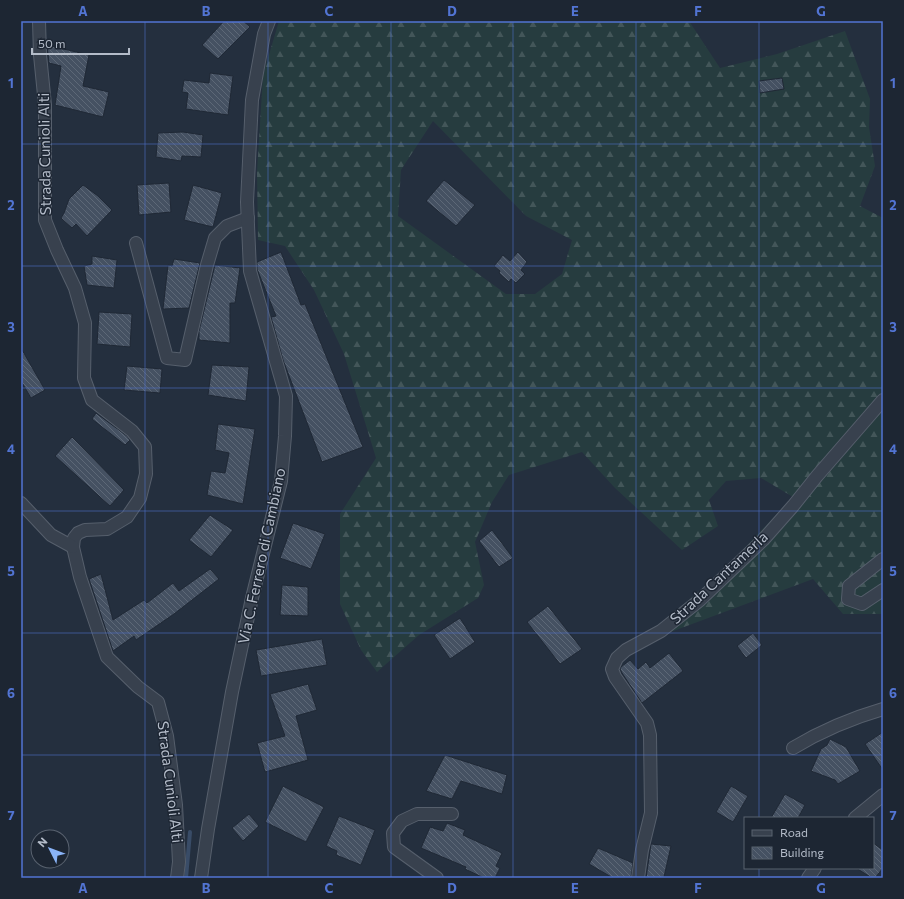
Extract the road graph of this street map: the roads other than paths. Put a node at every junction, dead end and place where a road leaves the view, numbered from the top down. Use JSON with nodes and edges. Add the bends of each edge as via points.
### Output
{"nodes":[{"id":1,"x":39,"y":21,"type":"edge"},
{"id":2,"x":269,"y":21,"type":"edge"},
{"id":3,"x":248,"y":218,"type":"junction"},
{"id":4,"x":136,"y":243,"type":"dead end"},
{"id":5,"x":883,"y":400,"type":"edge"},
{"id":6,"x":21,"y":503,"type":"edge"},
{"id":7,"x":73,"y":547,"type":"junction"},
{"id":8,"x":883,"y":559,"type":"edge"},
{"id":9,"x":883,"y":590,"type":"edge"},
{"id":10,"x":883,"y":709,"type":"edge"},
{"id":11,"x":793,"y":748,"type":"dead end"},
{"id":12,"x":883,"y":795,"type":"edge"},
{"id":13,"x":452,"y":814,"type":"dead end"},
{"id":14,"x":856,"y":817,"type":"edge"},
{"id":15,"x":814,"y":869,"type":"edge"},
{"id":16,"x":177,"y":878,"type":"edge"},
{"id":17,"x":200,"y":878,"type":"edge"},
{"id":18,"x":438,"y":878,"type":"edge"},
{"id":19,"x":638,"y":878,"type":"edge"},
{"id":20,"x":808,"y":878,"type":"edge"}],
"edges":[{"from":1,"to":7,"type":"street","name":"Strada Cunioli Alti","via":[[45,105],[45,220],[75,288],[85,323],[84,378],[92,400],[132,430],[144,446],[146,474],[140,498],[127,517],[107,529],[85,530],[78,533],[74,538]]},
{"from":2,"to":3,"type":"street","name":"Via C. Ferrero di Cambiano","via":[[264,34],[252,100]]},
{"from":3,"to":4,"type":"street","via":[[227,226],[215,238],[185,360],[167,358]]},
{"from":3,"to":17,"type":"street","name":"Via C. Ferrero di Cambiano","via":[[250,271],[286,396],[286,436],[281,481],[232,692]]},
{"from":5,"to":19,"type":"street","name":"Strada Cantamerla","via":[[763,540],[700,600],[661,631],[626,650],[617,658],[612,669],[615,677],[647,723],[650,735],[651,813]]},
{"from":6,"to":7,"type":"street","via":[[51,535]]},
{"from":7,"to":16,"type":"street","name":"Strada Cunioli Alti","via":[[107,657],[158,702],[167,736],[176,805],[179,862]]},
{"from":8,"to":9,"type":"street","via":[[849,586],[848,600],[862,604]]},
{"from":10,"to":11,"type":"street","via":[[851,719]]},
{"from":12,"to":14,"type":"street"},
{"from":13,"to":18,"type":"street","via":[[417,814],[402,821],[393,833],[394,847]]},
{"from":15,"to":20,"type":"street"}]}
